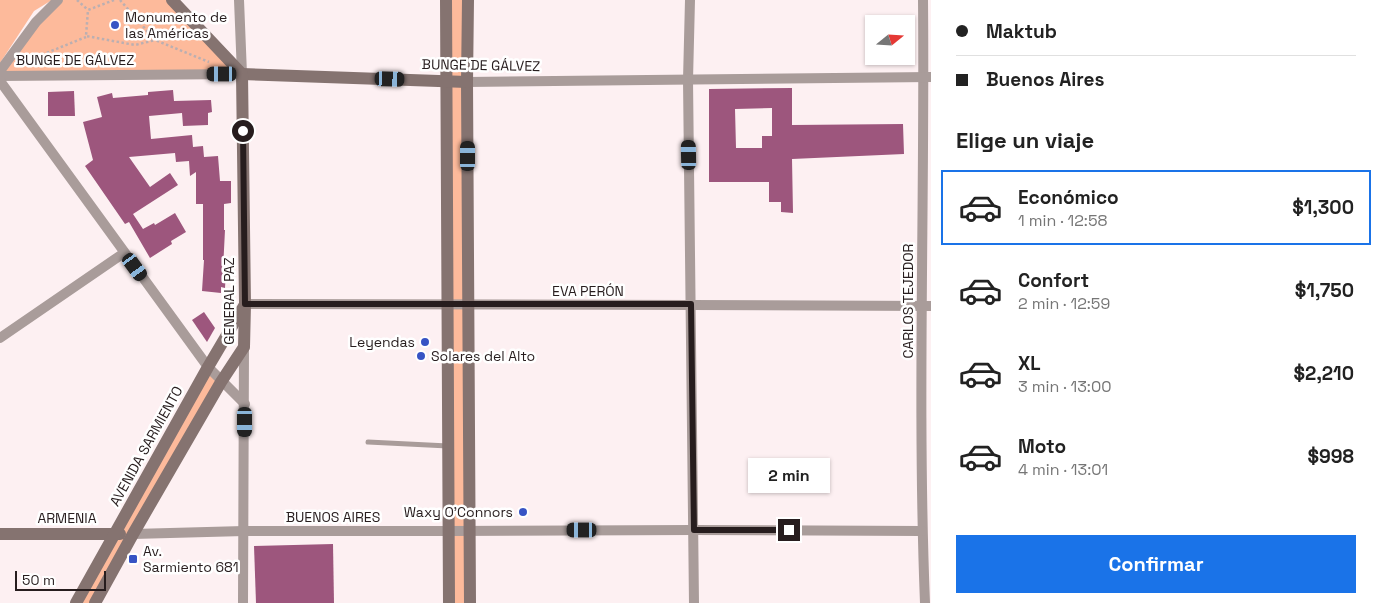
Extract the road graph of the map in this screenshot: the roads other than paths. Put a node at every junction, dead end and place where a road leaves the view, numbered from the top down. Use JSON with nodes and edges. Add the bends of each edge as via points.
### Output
{"nodes":[{"id":1,"x":58,"y":0,"type":"edge"},
{"id":2,"x":172,"y":0,"type":"edge"},
{"id":3,"x":239,"y":0,"type":"edge"},
{"id":4,"x":446,"y":0,"type":"edge"},
{"id":5,"x":468,"y":0,"type":"edge"},
{"id":6,"x":690,"y":0,"type":"edge"},
{"id":7,"x":923,"y":0,"type":"edge"},
{"id":8,"x":0,"y":71,"type":"edge"},
{"id":9,"x":242,"y":74,"type":"junction"},
{"id":10,"x":0,"y":76,"type":"edge"},
{"id":11,"x":927,"y":77,"type":"edge"},
{"id":12,"x":688,"y":80,"type":"junction"},
{"id":13,"x":0,"y":81,"type":"edge"},
{"id":14,"x":446,"y":81,"type":"junction"},
{"id":15,"x":468,"y":82,"type":"junction"},
{"id":16,"x":124,"y":253,"type":"junction"},
{"id":17,"x":245,"y":304,"type":"junction"},
{"id":18,"x":691,"y":304,"type":"junction"},
{"id":19,"x":447,"y":305,"type":"junction"},
{"id":20,"x":469,"y":305,"type":"junction"},
{"id":21,"x":926,"y":307,"type":"edge"},
{"id":22,"x":0,"y":338,"type":"edge"},
{"id":23,"x":244,"y":347,"type":"junction"},
{"id":24,"x":208,"y":367,"type":"junction"},
{"id":25,"x":221,"y":382,"type":"junction"},
{"id":26,"x":245,"y":404,"type":"junction"},
{"id":27,"x":368,"y":442,"type":"dead end"},
{"id":28,"x":448,"y":446,"type":"junction"},
{"id":29,"x":694,"y":530,"type":"junction"},
{"id":30,"x":244,"y":531,"type":"junction"},
{"id":31,"x":448,"y":531,"type":"junction"},
{"id":32,"x":469,"y":531,"type":"junction"},
{"id":33,"x":922,"y":531,"type":"junction"},
{"id":34,"x":114,"y":533,"type":"junction"},
{"id":35,"x":0,"y":534,"type":"edge"},
{"id":36,"x":133,"y":534,"type":"junction"},
{"id":37,"x":76,"y":603,"type":"edge"},
{"id":38,"x":95,"y":603,"type":"edge"},
{"id":39,"x":243,"y":603,"type":"edge"},
{"id":40,"x":449,"y":603,"type":"edge"},
{"id":41,"x":470,"y":603,"type":"edge"},
{"id":42,"x":694,"y":603,"type":"edge"},
{"id":43,"x":925,"y":603,"type":"edge"}],
"edges":[{"from":1,"to":8,"type":"street","via":[[36,22]]},
{"from":2,"to":9,"type":"street"},
{"from":3,"to":9,"type":"street","name":"GENERAL PAZ"},
{"from":4,"to":14,"type":"street"},
{"from":5,"to":15,"type":"street"},
{"from":6,"to":12,"type":"street"},
{"from":7,"to":11,"type":"street","name":"CARLOS TEJEDOR"},
{"from":9,"to":10,"type":"street","name":"BUNGE DE GÁLVEZ"},
{"from":9,"to":14,"type":"street","name":"BUNGE DE GÁLVEZ"},
{"from":9,"to":17,"type":"street","name":"GENERAL PAZ"},
{"from":11,"to":12,"type":"street","name":"BUNGE DE GÁLVEZ"},
{"from":11,"to":21,"type":"street","name":"CARLOS TEJEDOR"},
{"from":12,"to":15,"type":"street","name":"BUNGE DE GÁLVEZ"},
{"from":12,"to":18,"type":"street"},
{"from":13,"to":16,"type":"street"},
{"from":14,"to":15,"type":"street","name":"BUNGE DE GÁLVEZ"},
{"from":14,"to":19,"type":"street"},
{"from":15,"to":20,"type":"street"},
{"from":16,"to":22,"type":"street"},
{"from":16,"to":24,"type":"street"},
{"from":17,"to":19,"type":"street","name":"EVA PERÓN"},
{"from":17,"to":23,"type":"street","name":"GENERAL PAZ"},
{"from":17,"to":24,"type":"street","name":"AVENIDA SARMIENTO"},
{"from":18,"to":20,"type":"street","name":"EVA PERÓN"},
{"from":18,"to":21,"type":"street","name":"EVA PERÓN"},
{"from":18,"to":29,"type":"street"},
{"from":19,"to":20,"type":"street","name":"EVA PERÓN"},
{"from":19,"to":28,"type":"street"},
{"from":20,"to":32,"type":"street"},
{"from":21,"to":33,"type":"street","name":"CARLOS TEJEDOR"},
{"from":23,"to":25,"type":"street"},
{"from":23,"to":26,"type":"street","name":"GENERAL PAZ"},
{"from":24,"to":25,"type":"street"},
{"from":24,"to":34,"type":"street","name":"AVENIDA SARMIENTO"},
{"from":25,"to":26,"type":"street"},
{"from":25,"to":36,"type":"street"},
{"from":26,"to":30,"type":"street","name":"GENERAL PAZ"},
{"from":27,"to":28,"type":"lane"},
{"from":28,"to":31,"type":"street"},
{"from":29,"to":32,"type":"street","name":"BUENOS AIRES"},
{"from":29,"to":33,"type":"street","name":"BUENOS AIRES"},
{"from":29,"to":42,"type":"street"},
{"from":30,"to":31,"type":"street","name":"BUENOS AIRES"},
{"from":30,"to":36,"type":"street","name":"BUENOS AIRES"},
{"from":30,"to":39,"type":"street","name":"GENERAL PAZ"},
{"from":31,"to":32,"type":"street","name":"BUENOS AIRES"},
{"from":31,"to":40,"type":"street"},
{"from":32,"to":41,"type":"street"},
{"from":33,"to":43,"type":"street","name":"CARLOS TEJEDOR"},
{"from":34,"to":35,"type":"street","name":"ARMENIA"},
{"from":34,"to":36,"type":"street","name":"ARMENIA"},
{"from":34,"to":37,"type":"street","name":"AVENIDA SARMIENTO"},
{"from":36,"to":38,"type":"street"}]}
